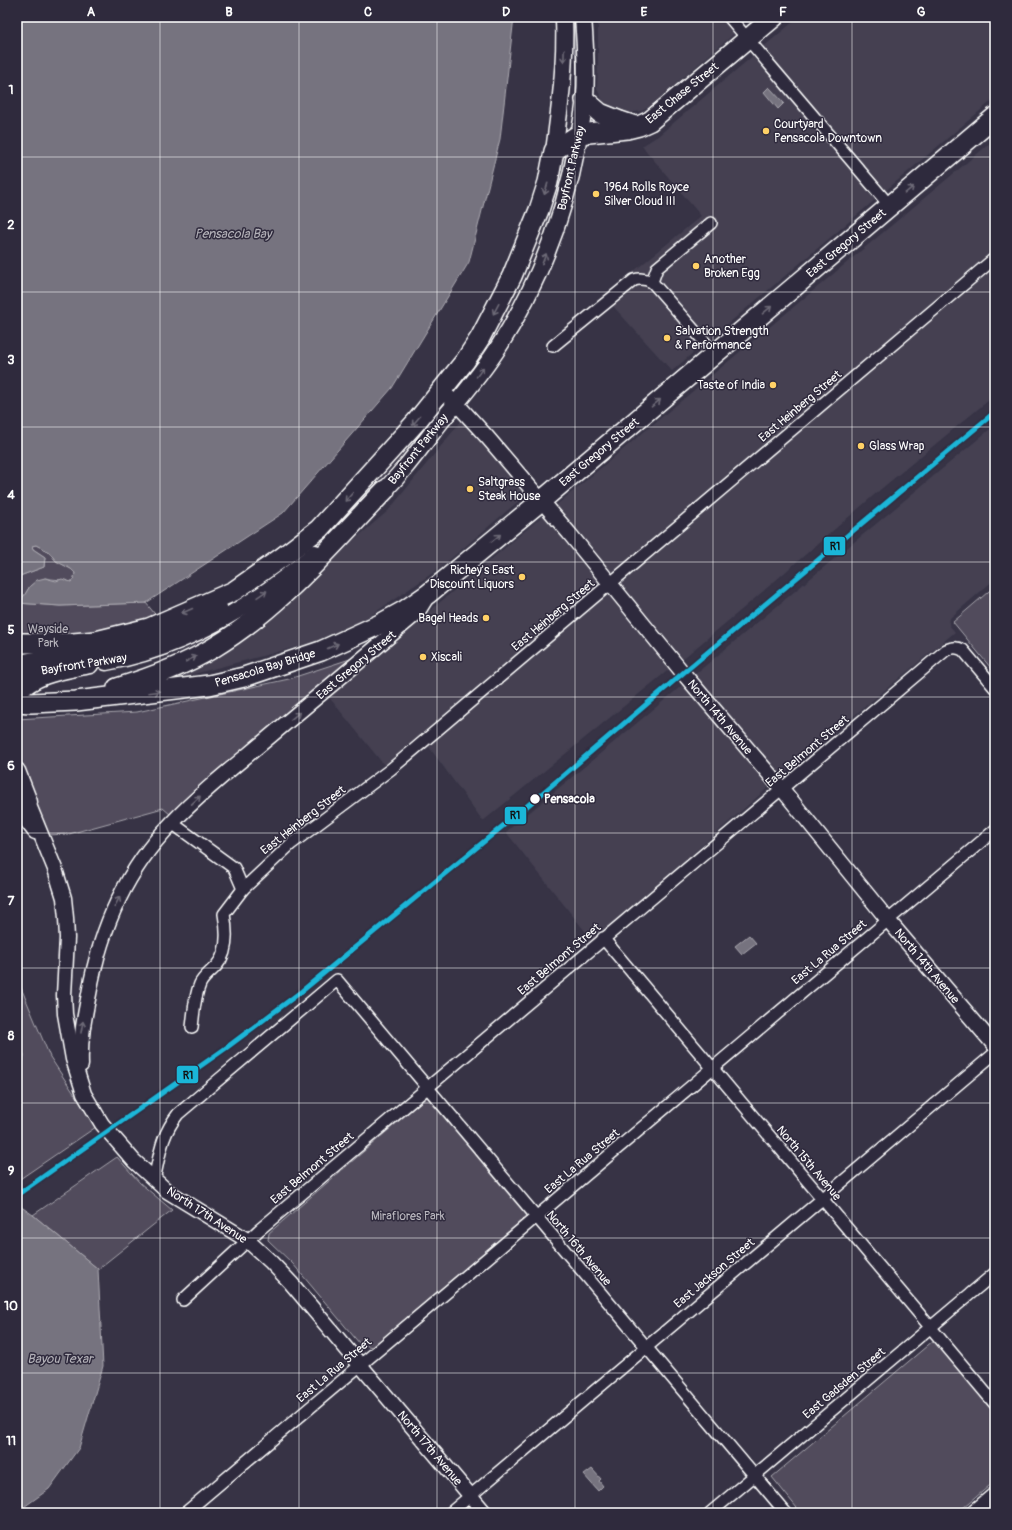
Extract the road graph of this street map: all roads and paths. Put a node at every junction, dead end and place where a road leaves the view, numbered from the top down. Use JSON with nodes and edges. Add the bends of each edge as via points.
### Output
{"nodes":[{"id":1,"x":564,"y":17,"type":"edge"},
{"id":2,"x":583,"y":17,"type":"edge"},
{"id":3,"x":729,"y":17,"type":"edge"},
{"id":4,"x":774,"y":17,"type":"edge"},
{"id":5,"x":748,"y":40,"type":"junction"},
{"id":6,"x":585,"y":100,"type":"junction"},
{"id":7,"x":995,"y":117,"type":"edge"},
{"id":8,"x":639,"y":126,"type":"junction"},
{"id":9,"x":579,"y":134,"type":"junction"},
{"id":10,"x":554,"y":151,"type":"junction"},
{"id":11,"x":890,"y":206,"type":"junction"},
{"id":12,"x":711,"y":223,"type":"dead end"},
{"id":13,"x":995,"y":258,"type":"edge"},
{"id":14,"x":652,"y":282,"type":"junction"},
{"id":15,"x":553,"y":346,"type":"dead end"},
{"id":16,"x":715,"y":354,"type":"junction"},
{"id":17,"x":441,"y":391,"type":"junction"},
{"id":18,"x":456,"y":403,"type":"junction"},
{"id":19,"x":385,"y":490,"type":"junction"},
{"id":20,"x":541,"y":501,"type":"junction"},
{"id":21,"x":282,"y":558,"type":"junction"},
{"id":22,"x":610,"y":584,"type":"junction"},
{"id":23,"x":428,"y":594,"type":"junction"},
{"id":24,"x":17,"y":643,"type":"edge"},
{"id":25,"x":17,"y":664,"type":"edge"},
{"id":26,"x":90,"y":665,"type":"junction"},
{"id":27,"x":17,"y":678,"type":"edge"},
{"id":28,"x":995,"y":688,"type":"edge"},
{"id":29,"x":22,"y":700,"type":"edge"},
{"id":30,"x":76,"y":702,"type":"junction"},
{"id":31,"x":17,"y":771,"type":"edge"},
{"id":32,"x":17,"y":780,"type":"edge"},
{"id":33,"x":782,"y":789,"type":"junction"},
{"id":34,"x":23,"y":806,"type":"edge"},
{"id":35,"x":172,"y":823,"type":"junction"},
{"id":36,"x":995,"y":830,"type":"edge"},
{"id":37,"x":243,"y":889,"type":"junction"},
{"id":38,"x":888,"y":920,"type":"junction"},
{"id":39,"x":603,"y":938,"type":"junction"},
{"id":40,"x":192,"y":1027,"type":"dead end"},
{"id":41,"x":995,"y":1046,"type":"edge"},
{"id":42,"x":995,"y":1053,"type":"edge"},
{"id":43,"x":712,"y":1068,"type":"junction"},
{"id":44,"x":427,"y":1087,"type":"junction"},
{"id":45,"x":84,"y":1094,"type":"junction"},
{"id":46,"x":154,"y":1180,"type":"junction"},
{"id":47,"x":822,"y":1199,"type":"junction"},
{"id":48,"x":536,"y":1217,"type":"junction"},
{"id":49,"x":247,"y":1240,"type":"junction"},
{"id":50,"x":995,"y":1273,"type":"edge"},
{"id":51,"x":183,"y":1300,"type":"dead end"},
{"id":52,"x":931,"y":1327,"type":"junction"},
{"id":53,"x":646,"y":1347,"type":"junction"},
{"id":54,"x":360,"y":1365,"type":"junction"},
{"id":55,"x":995,"y":1404,"type":"edge"},
{"id":56,"x":755,"y":1476,"type":"junction"},
{"id":57,"x":470,"y":1496,"type":"junction"},
{"id":58,"x":995,"y":1497,"type":"edge"},
{"id":59,"x":185,"y":1513,"type":"edge"},
{"id":60,"x":450,"y":1513,"type":"edge"},
{"id":61,"x":485,"y":1513,"type":"edge"},
{"id":62,"x":710,"y":1513,"type":"edge"},
{"id":63,"x":786,"y":1513,"type":"edge"},
{"id":64,"x":976,"y":1513,"type":"edge"}],
"edges":[{"from":1,"to":10,"type":"main road","name":"Bayfront Parkway","one_way":true,"via":[[564,64]]},
{"from":2,"to":6,"type":"main road","name":"Bayfront Parkway"},
{"from":3,"to":5,"type":"street"},
{"from":4,"to":5,"type":"highway","name":"East Chase Street"},
{"from":5,"to":8,"type":"highway","name":"East Chase Street","via":[[652,120]]},
{"from":5,"to":11,"type":"street"},
{"from":6,"to":8,"type":"highway","via":[[600,113]]},
{"from":6,"to":9,"type":"main road","name":"Bayfront Parkway"},
{"from":11,"to":7,"type":"highway","name":"East Gregory Street","one_way":true},
{"from":8,"to":9,"type":"highway","name":"East Chase Street"},
{"from":9,"to":10,"type":"highway","name":"East Chase Street"},
{"from":18,"to":9,"type":"main road","name":"Bayfront Parkway","one_way":true,"via":[[496,350],[539,271],[568,189]]},
{"from":10,"to":17,"type":"highway","name":"Bayfront Parkway","one_way":true,"via":[[539,210],[506,288],[480,338]]},
{"from":16,"to":11,"type":"highway","name":"East Gregory Street","one_way":true},
{"from":12,"to":14,"type":"street","via":[[657,268]]},
{"from":13,"to":22,"type":"street","name":"East Heinberg Street"},
{"from":14,"to":15,"type":"street","via":[[646,279],[634,280]]},
{"from":14,"to":16,"type":"street"},
{"from":20,"to":16,"type":"highway","name":"East Gregory Street","one_way":true},
{"from":17,"to":18,"type":"street","name":"North 14th Avenue"},
{"from":17,"to":21,"type":"highway","name":"Bayfront Parkway","one_way":true,"via":[[319,529]]},
{"from":18,"to":19,"type":"main road","name":"Bayfront Parkway"},
{"from":18,"to":20,"type":"street","name":"North 14th Avenue"},
{"from":26,"to":19,"type":"main road","name":"Bayfront Parkway","one_way":true,"via":[[140,655],[170,645],[239,609],[292,572]]},
{"from":30,"to":19,"type":"highway","one_way":true,"via":[[179,666],[238,632],[297,581]]},
{"from":20,"to":22,"type":"street","name":"North 14th Avenue"},
{"from":23,"to":20,"type":"highway","name":"East Gregory Street","one_way":true},
{"from":21,"to":24,"type":"highway","one_way":true,"via":[[234,591],[149,628],[96,641]]},
{"from":21,"to":25,"type":"highway","via":[[244,593],[181,630],[130,648]]},
{"from":22,"to":33,"type":"street","name":"North 14th Avenue"},
{"from":22,"to":37,"type":"street","name":"East Heinberg Street","via":[[390,769],[291,844]]},
{"from":30,"to":23,"type":"highway","name":"Pensacola Bay Bridge","one_way":true,"via":[[209,685],[244,677],[321,651],[355,636],[388,620]]},
{"from":35,"to":23,"type":"street","name":"East Gregory Street","one_way":true,"via":[[214,783],[417,613]]},
{"from":26,"to":27,"type":"main road","name":"Bayfront Parkway","via":[[44,669]]},
{"from":26,"to":29,"type":"main road","via":[[37,679],[28,684]]},
{"from":28,"to":33,"type":"street","name":"East Belmont Street","via":[[963,650],[952,647]]},
{"from":29,"to":30,"type":"highway","name":"Pensacola Bay Bridge"},
{"from":31,"to":34,"type":"main road"},
{"from":32,"to":34,"type":"street","name":"North 17th Avenue"},
{"from":33,"to":38,"type":"street","name":"North 14th Avenue"},
{"from":33,"to":39,"type":"street","name":"East Belmont Street"},
{"from":34,"to":45,"type":"street","name":"North 17th Avenue","via":[[55,869],[64,898],[67,931],[65,1014],[73,1059]]},
{"from":35,"to":37,"type":"street","via":[[234,868]]},
{"from":45,"to":35,"type":"street","name":"East Gregory Street","one_way":true,"via":[[81,1030],[102,939],[114,907],[130,876]]},
{"from":36,"to":38,"type":"street","name":"East La Rua Street"},
{"from":37,"to":40,"type":"street","name":"East Heinberg Street","via":[[224,914],[227,930],[224,951],[218,963],[201,982],[195,999]]},
{"from":38,"to":41,"type":"street","name":"North 14th Avenue"},
{"from":38,"to":43,"type":"street","name":"East La Rua Street"},
{"from":39,"to":43,"type":"street","name":"North 15th Avenue"},
{"from":39,"to":44,"type":"street","name":"East Belmont Street"},
{"from":42,"to":47,"type":"street","name":"East Jackson Street"},
{"from":43,"to":47,"type":"street","name":"North 15th Avenue"},
{"from":43,"to":48,"type":"street","name":"East La Rua Street"},
{"from":44,"to":46,"type":"street","name":"North 16th Avenue","via":[[337,980],[178,1114],[162,1141]]},
{"from":44,"to":48,"type":"street","name":"North 16th Avenue"},
{"from":44,"to":49,"type":"street","name":"East Belmont Street"},
{"from":45,"to":46,"type":"street","name":"North 17th Avenue","via":[[102,1124]]},
{"from":46,"to":49,"type":"street","name":"North 17th Avenue","via":[[167,1191]]},
{"from":47,"to":52,"type":"street","name":"North 15th Avenue"},
{"from":47,"to":53,"type":"street","name":"East Jackson Street"},
{"from":48,"to":53,"type":"street","name":"North 16th Avenue"},
{"from":48,"to":54,"type":"street","name":"East La Rua Street"},
{"from":49,"to":51,"type":"street","name":"East Belmont Street"},
{"from":49,"to":54,"type":"street","name":"North 17th Avenue","via":[[291,1283]]},
{"from":50,"to":52,"type":"street","name":"East Gadsden Street"},
{"from":52,"to":55,"type":"street","name":"North 15th Avenue"},
{"from":52,"to":56,"type":"street","name":"East Gadsden Street"},
{"from":53,"to":56,"type":"street","name":"North 16th Avenue"},
{"from":53,"to":57,"type":"street","name":"East Jackson Street"},
{"from":54,"to":57,"type":"street","name":"North 17th Avenue"},
{"from":54,"to":59,"type":"street","name":"East La Rua Street"},
{"from":56,"to":62,"type":"street","name":"East Gadsden Street"},
{"from":56,"to":63,"type":"street","name":"North 16th Avenue"},
{"from":57,"to":60,"type":"street","name":"East Jackson Street"},
{"from":57,"to":61,"type":"street","name":"North 17th Avenue"},
{"from":58,"to":64,"type":"main road"}]}
